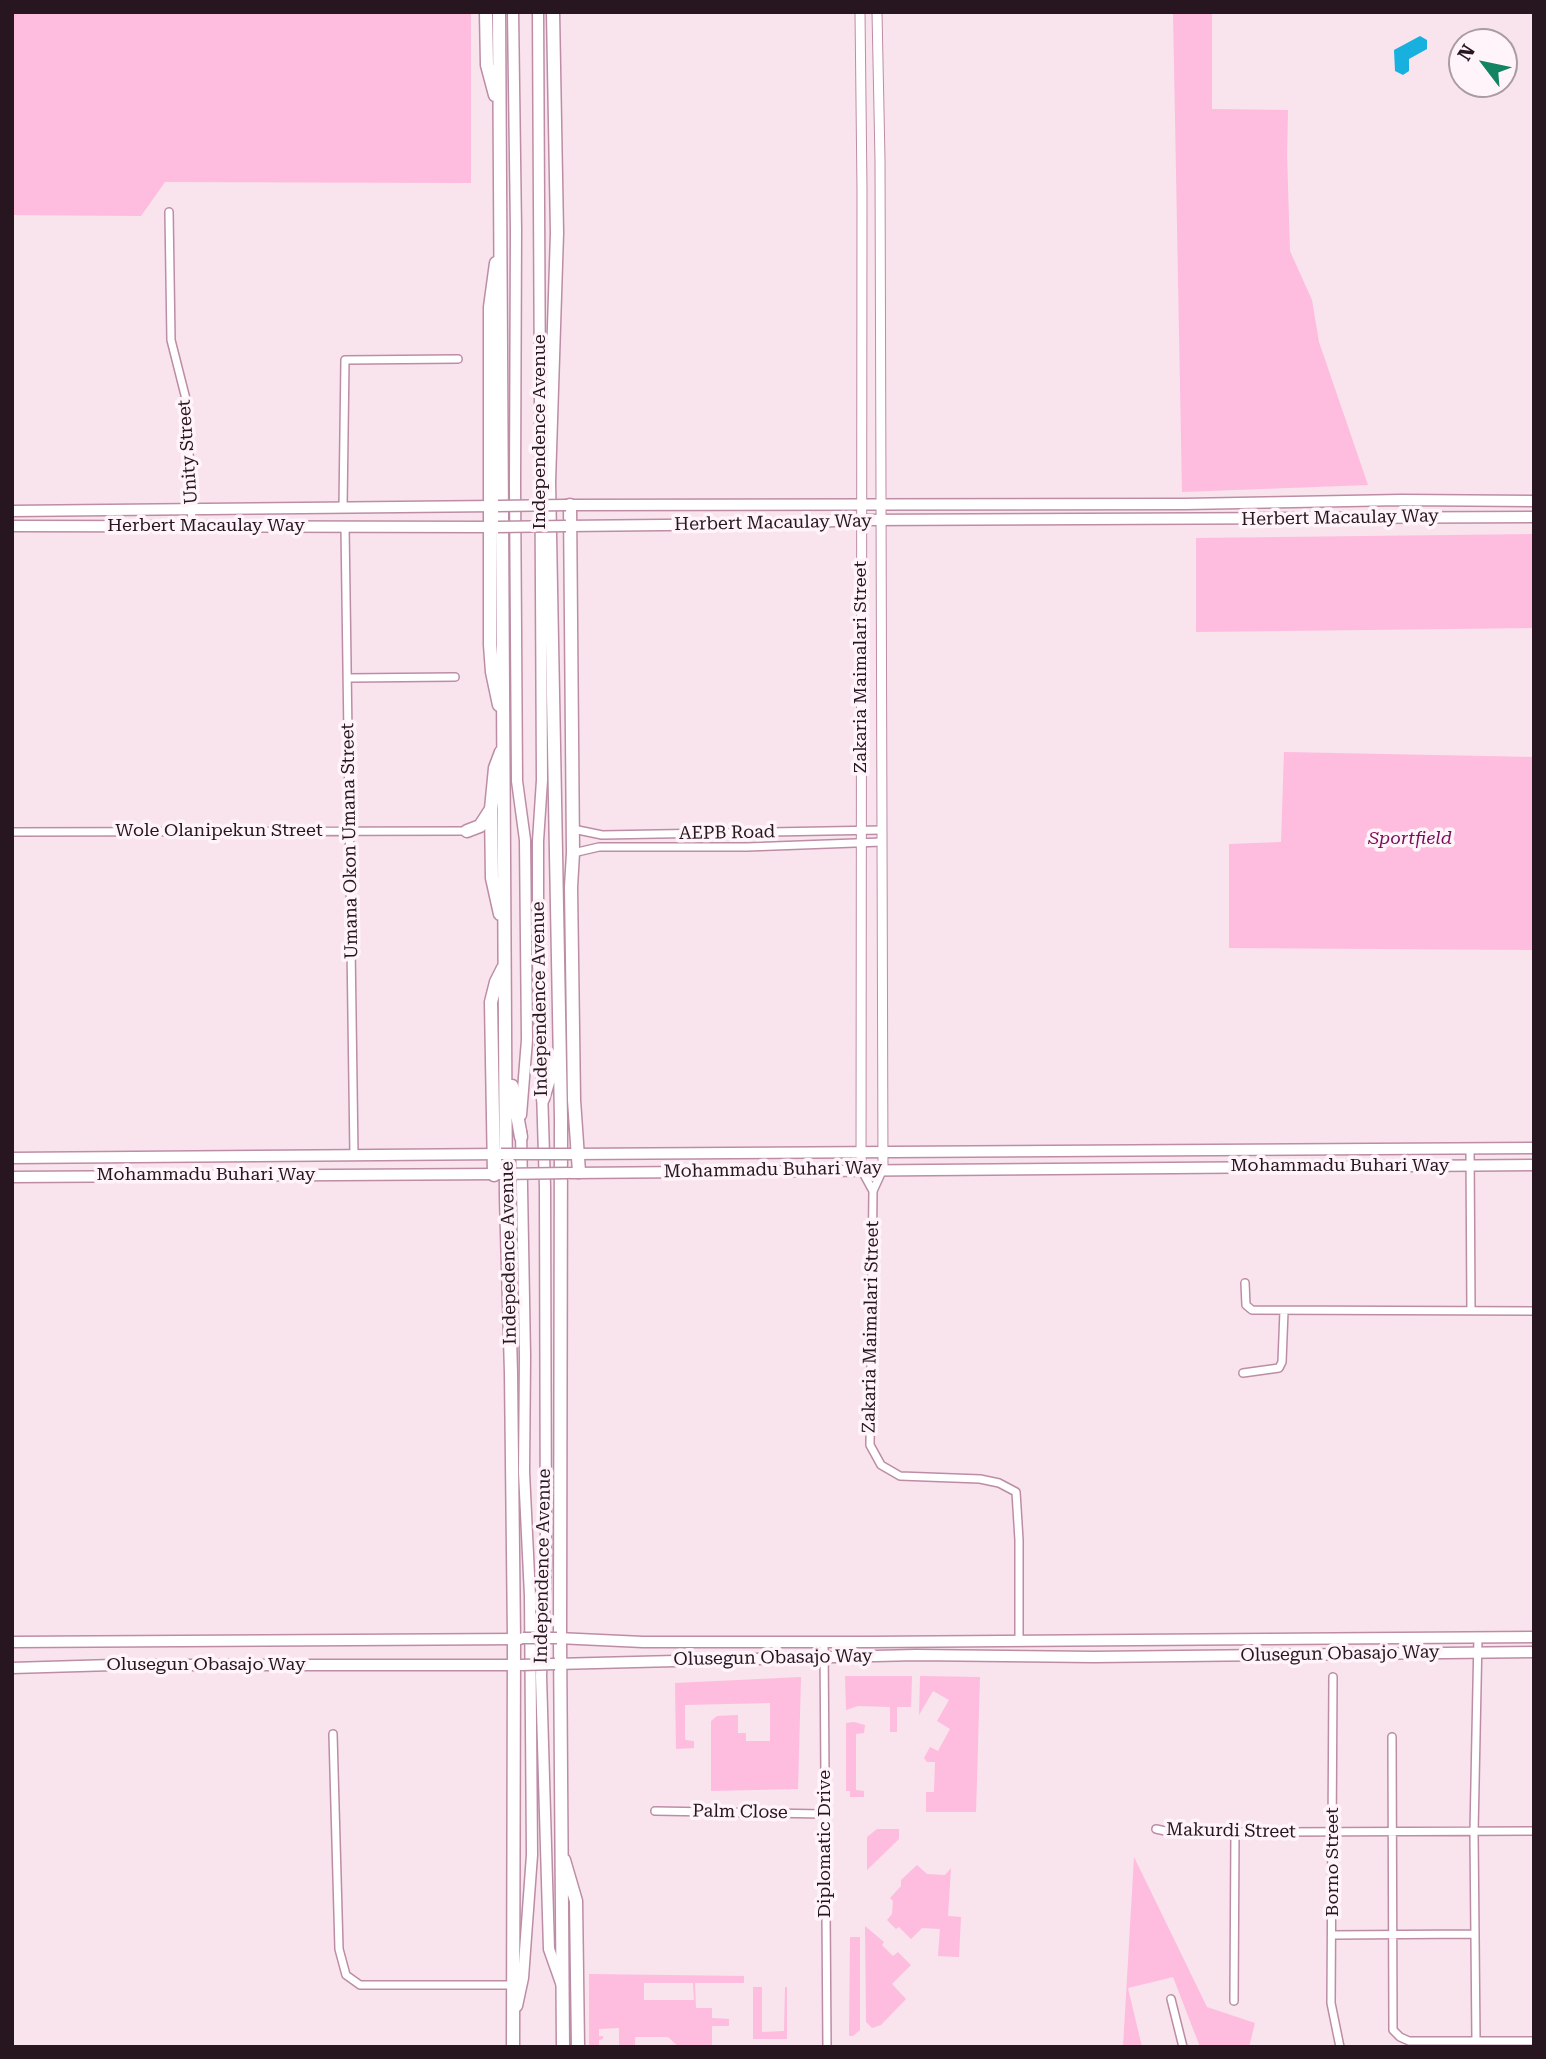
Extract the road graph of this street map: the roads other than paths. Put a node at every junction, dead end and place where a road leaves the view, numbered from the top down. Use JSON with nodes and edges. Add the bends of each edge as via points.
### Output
{"nodes":[{"id":1,"x":486,"y":12,"type":"edge"},
{"id":2,"x":499,"y":12,"type":"edge"},
{"id":3,"x":513,"y":12,"type":"edge"},
{"id":4,"x":538,"y":12,"type":"edge"},
{"id":5,"x":553,"y":12,"type":"edge"},
{"id":6,"x":860,"y":12,"type":"edge"},
{"id":7,"x":877,"y":12,"type":"edge"},
{"id":8,"x":493,"y":65,"type":"junction"},
{"id":9,"x":880,"y":188,"type":"junction"},
{"id":10,"x":862,"y":190,"type":"junction"},
{"id":11,"x":169,"y":212,"type":"dead end"},
{"id":12,"x":501,"y":239,"type":"junction"},
{"id":13,"x":458,"y":359,"type":"dead end"},
{"id":14,"x":1534,"y":501,"type":"edge"},
{"id":15,"x":861,"y":504,"type":"junction"},
{"id":16,"x":880,"y":504,"type":"junction"},
{"id":17,"x":568,"y":505,"type":"junction"},
{"id":18,"x":495,"y":506,"type":"junction"},
{"id":19,"x":343,"y":507,"type":"junction"},
{"id":20,"x":191,"y":508,"type":"junction"},
{"id":21,"x":12,"y":511,"type":"edge"},
{"id":22,"x":1534,"y":517,"type":"edge"},
{"id":23,"x":861,"y":520,"type":"junction"},
{"id":24,"x":880,"y":520,"type":"junction"},
{"id":25,"x":12,"y":526,"type":"edge"},
{"id":26,"x":192,"y":526,"type":"junction"},
{"id":27,"x":345,"y":526,"type":"junction"},
{"id":28,"x":568,"y":526,"type":"junction"},
{"id":29,"x":494,"y":527,"type":"junction"},
{"id":30,"x":455,"y":677,"type":"dead end"},
{"id":31,"x":348,"y":678,"type":"junction"},
{"id":32,"x":505,"y":724,"type":"junction"},
{"id":33,"x":505,"y":742,"type":"junction"},
{"id":34,"x":491,"y":809,"type":"junction"},
{"id":35,"x":573,"y":829,"type":"junction"},
{"id":36,"x":351,"y":830,"type":"junction"},
{"id":37,"x":860,"y":830,"type":"junction"},
{"id":38,"x":882,"y":830,"type":"junction"},
{"id":39,"x":467,"y":831,"type":"junction"},
{"id":40,"x":12,"y":832,"type":"edge"},
{"id":41,"x":882,"y":842,"type":"junction"},
{"id":42,"x":860,"y":843,"type":"junction"},
{"id":43,"x":491,"y":851,"type":"junction"},
{"id":44,"x":573,"y":853,"type":"junction"},
{"id":45,"x":505,"y":932,"type":"junction"},
{"id":46,"x":504,"y":965,"type":"junction"},
{"id":47,"x":559,"y":1045,"type":"junction"},
{"id":48,"x":505,"y":1048,"type":"junction"},
{"id":49,"x":543,"y":1099,"type":"junction"},
{"id":50,"x":506,"y":1133,"type":"joint"},
{"id":51,"x":521,"y":1137,"type":"junction"},
{"id":52,"x":1534,"y":1147,"type":"edge"},
{"id":53,"x":1470,"y":1148,"type":"junction"},
{"id":54,"x":861,"y":1150,"type":"junction"},
{"id":55,"x":883,"y":1150,"type":"junction"},
{"id":56,"x":498,"y":1154,"type":"junction"},
{"id":57,"x":574,"y":1154,"type":"junction"},
{"id":58,"x":354,"y":1155,"type":"junction"},
{"id":59,"x":179,"y":1157,"type":"junction"},
{"id":60,"x":12,"y":1158,"type":"edge"},
{"id":61,"x":1470,"y":1165,"type":"junction"},
{"id":62,"x":1534,"y":1165,"type":"edge"},
{"id":63,"x":861,"y":1169,"type":"junction"},
{"id":64,"x":884,"y":1169,"type":"junction"},
{"id":65,"x":573,"y":1173,"type":"junction"},
{"id":66,"x":497,"y":1175,"type":"junction"},
{"id":67,"x":179,"y":1176,"type":"junction"},
{"id":68,"x":12,"y":1177,"type":"edge"},
{"id":69,"x":873,"y":1191,"type":"junction"},
{"id":70,"x":1245,"y":1283,"type":"dead end"},
{"id":71,"x":1284,"y":1311,"type":"junction"},
{"id":72,"x":1471,"y":1311,"type":"junction"},
{"id":73,"x":1534,"y":1311,"type":"edge"},
{"id":74,"x":512,"y":1373,"type":"joint"},
{"id":75,"x":1243,"y":1373,"type":"dead end"},
{"id":76,"x":1478,"y":1637,"type":"junction"},
{"id":77,"x":1534,"y":1637,"type":"edge"},
{"id":78,"x":558,"y":1638,"type":"junction"},
{"id":79,"x":518,"y":1639,"type":"junction"},
{"id":80,"x":954,"y":1640,"type":"junction"},
{"id":81,"x":1018,"y":1640,"type":"junction"},
{"id":82,"x":12,"y":1642,"type":"edge"},
{"id":83,"x":643,"y":1642,"type":"junction"},
{"id":84,"x":824,"y":1642,"type":"junction"},
{"id":85,"x":1477,"y":1652,"type":"junction"},
{"id":86,"x":1534,"y":1652,"type":"edge"},
{"id":87,"x":953,"y":1655,"type":"junction"},
{"id":88,"x":824,"y":1657,"type":"junction"},
{"id":89,"x":643,"y":1662,"type":"junction"},
{"id":90,"x":558,"y":1664,"type":"junction"},
{"id":91,"x":518,"y":1665,"type":"junction"},
{"id":92,"x":12,"y":1668,"type":"edge"},
{"id":93,"x":1333,"y":1677,"type":"dead end"},
{"id":94,"x":333,"y":1734,"type":"dead end"},
{"id":95,"x":1392,"y":1737,"type":"dead end"},
{"id":96,"x":655,"y":1811,"type":"dead end"},
{"id":97,"x":824,"y":1814,"type":"junction"},
{"id":98,"x":1156,"y":1829,"type":"dead end"},
{"id":99,"x":1235,"y":1831,"type":"junction"},
{"id":100,"x":1534,"y":1831,"type":"edge"},
{"id":101,"x":1333,"y":1832,"type":"junction"},
{"id":102,"x":1391,"y":1832,"type":"junction"},
{"id":103,"x":1474,"y":1832,"type":"junction"},
{"id":104,"x":561,"y":1849,"type":"junction"},
{"id":105,"x":1475,"y":1934,"type":"junction"},
{"id":106,"x":1333,"y":1935,"type":"junction"},
{"id":107,"x":1392,"y":1935,"type":"junction"},
{"id":108,"x":561,"y":1983,"type":"junction"},
{"id":109,"x":512,"y":1985,"type":"junction"},
{"id":110,"x":1171,"y":1999,"type":"dead end"},
{"id":111,"x":1234,"y":2001,"type":"dead end"},
{"id":112,"x":513,"y":2020,"type":"junction"},
{"id":113,"x":1475,"y":2041,"type":"junction"},
{"id":114,"x":1534,"y":2041,"type":"edge"},
{"id":115,"x":513,"y":2047,"type":"edge"},
{"id":116,"x":563,"y":2047,"type":"edge"},
{"id":117,"x":578,"y":2047,"type":"edge"},
{"id":118,"x":827,"y":2047,"type":"edge"},
{"id":119,"x":1183,"y":2047,"type":"edge"},
{"id":120,"x":1340,"y":2047,"type":"edge"}],
"edges":[{"from":1,"to":8,"type":"main road"},
{"from":2,"to":8,"type":"main road"},
{"from":3,"to":51,"type":"main road","name":"Independence Avenue","via":[[517,768],[525,841],[527,1040]]},
{"from":4,"to":49,"type":"main road","name":"Independence Avenue","via":[[542,780],[538,960]]},
{"from":5,"to":47,"type":"main road","name":"Independence Avenue","via":[[557,233],[549,482]]},
{"from":6,"to":10,"type":"street","name":"Zakaria Maimalari Street"},
{"from":7,"to":9,"type":"street","name":"Zakaria Maimalari Street"},
{"from":8,"to":12,"type":"main road","name":"Independence Avenue","via":[[499,106]]},
{"from":9,"to":10,"type":"street"},
{"from":9,"to":16,"type":"street","name":"Zakaria Maimalari Street"},
{"from":10,"to":15,"type":"street","name":"Zakaria Maimalari Street"},
{"from":11,"to":20,"type":"street","name":"Unity Street","via":[[171,340],[187,403]]},
{"from":12,"to":18,"type":"main road","via":[[490,307]]},
{"from":12,"to":32,"type":"main road","name":"Independence Avenue"},
{"from":13,"to":19,"type":"street","via":[[345,360]]},
{"from":14,"to":16,"type":"main road","name":"Herbert Macaulay Way"},
{"from":15,"to":16,"type":"main road","name":"Herbert Macaulay Way"},
{"from":15,"to":17,"type":"main road","name":"Herbert Macaulay Way"},
{"from":15,"to":23,"type":"street","name":"Zakaria Maimalari Street"},
{"from":16,"to":24,"type":"street","name":"Zakaria Maimalari Street"},
{"from":17,"to":18,"type":"main road","name":"Herbert Macaulay Way","bridge":true},
{"from":17,"to":28,"type":"main road"},
{"from":18,"to":19,"type":"main road","name":"Herbert Macaulay Way"},
{"from":18,"to":29,"type":"main road"},
{"from":19,"to":20,"type":"main road","name":"Herbert Macaulay Way"},
{"from":20,"to":21,"type":"main road","name":"Herbert Macaulay Way"},
{"from":20,"to":26,"type":"street","name":"Unity Street"},
{"from":22,"to":24,"type":"main road","name":"Herbert Macaulay Way"},
{"from":23,"to":24,"type":"main road","name":"Herbert Macaulay Way"},
{"from":23,"to":28,"type":"main road","name":"Herbert Macaulay Way"},
{"from":23,"to":37,"type":"street","name":"Zakaria Maimalari Street"},
{"from":24,"to":38,"type":"street","name":"Zakaria Maimalari Street"},
{"from":25,"to":26,"type":"main road","name":"Herbert Macaulay Way"},
{"from":26,"to":27,"type":"main road","name":"Herbert Macaulay Way"},
{"from":27,"to":29,"type":"main road","name":"Herbert Macaulay Way"},
{"from":27,"to":31,"type":"street","name":"Umana Okon Umana Street"},
{"from":28,"to":29,"type":"main road","name":"Herbert Macaulay Way","bridge":true},
{"from":28,"to":35,"type":"main road"},
{"from":29,"to":32,"type":"main road","via":[[491,659]]},
{"from":30,"to":31,"type":"street"},
{"from":31,"to":36,"type":"street","name":"Umana Okon Umana Street"},
{"from":32,"to":33,"type":"main road","name":"Independence Avenue"},
{"from":33,"to":34,"type":"main road","via":[[495,768]]},
{"from":33,"to":45,"type":"main road","name":"Independence Avenue"},
{"from":34,"to":39,"type":"main road","via":[[482,823]]},
{"from":34,"to":43,"type":"main road"},
{"from":35,"to":37,"type":"street","name":"AEPB Road","via":[[602,835]]},
{"from":35,"to":44,"type":"main road"},
{"from":36,"to":39,"type":"street","name":"Wole Olanipekun Street"},
{"from":36,"to":40,"type":"street","name":"Wole Olanipekun Street"},
{"from":36,"to":58,"type":"street","name":"Umana Okon Umana Street"},
{"from":37,"to":38,"type":"street","name":"AEPB Road"},
{"from":37,"to":42,"type":"street","name":"Zakaria Maimalari Street"},
{"from":38,"to":41,"type":"street","name":"Zakaria Maimalari Street"},
{"from":39,"to":43,"type":"main road","via":[[483,838]]},
{"from":41,"to":42,"type":"street","name":"AEPB Road"},
{"from":41,"to":55,"type":"street","name":"Zakaria Maimalari Street"},
{"from":42,"to":44,"type":"street","name":"AEPB Road","via":[[599,848]]},
{"from":42,"to":54,"type":"street","name":"Zakaria Maimalari Street"},
{"from":43,"to":45,"type":"main road","via":[[492,878]]},
{"from":44,"to":57,"type":"main road"},
{"from":45,"to":46,"type":"main road","name":"Independence Avenue"},
{"from":46,"to":48,"type":"main road","name":"Independence Avenue"},
{"from":46,"to":56,"type":"main road","via":[[491,1002]]},
{"from":47,"to":49,"type":"main road"},
{"from":47,"to":78,"type":"main road","name":"Independence Avenue"},
{"from":48,"to":50,"type":"main road","name":"Independence Avenue"},
{"from":48,"to":51,"type":"main road"},
{"from":49,"to":108,"type":"main road","name":"Independence Avenue","via":[[547,1563],[541,1676],[549,1949]]},
{"from":50,"to":74,"type":"main road","name":"Indepedence Avenue"},
{"from":51,"to":112,"type":"main road","name":"Independence Avenue","via":[[532,1855],[523,1978]]},
{"from":52,"to":53,"type":"main road","name":"Mohammadu Buhari Way"},
{"from":53,"to":55,"type":"main road","name":"Mohammadu Buhari Way"},
{"from":53,"to":61,"type":"street"},
{"from":54,"to":55,"type":"main road","name":"Mohammadu Buhari Way"},
{"from":54,"to":57,"type":"main road","name":"Mohammadu Buhari Way"},
{"from":54,"to":63,"type":"street","name":"Zakaria Maimalari Street"},
{"from":55,"to":64,"type":"street","name":"Zakaria Maimalari Street"},
{"from":56,"to":57,"type":"main road","name":"Mohammadu Buhari Way","bridge":true},
{"from":56,"to":58,"type":"main road","name":"Mohammadu Buhari Way"},
{"from":56,"to":66,"type":"main road"},
{"from":57,"to":65,"type":"main road"},
{"from":58,"to":59,"type":"main road","name":"Mohammadu Buhari Way"},
{"from":59,"to":60,"type":"main road","name":"Mohammadu Buhari Way"},
{"from":59,"to":67,"type":"main road"},
{"from":61,"to":62,"type":"main road","name":"Mohammadu Buhari Way"},
{"from":61,"to":64,"type":"main road","name":"Mohammadu Buhari Way"},
{"from":61,"to":72,"type":"street"},
{"from":63,"to":64,"type":"main road","name":"Mohammadu Buhari Way"},
{"from":63,"to":65,"type":"main road","name":"Mohammadu Buhari Way"},
{"from":63,"to":69,"type":"street","name":"Zakaria Maimalari Street"},
{"from":64,"to":69,"type":"street","name":"Zakaria Maimalari Street"},
{"from":65,"to":66,"type":"main road","name":"Mohammadu Buhari Way","bridge":true},
{"from":66,"to":67,"type":"main road","name":"Mohammadu Buhari Way"},
{"from":67,"to":68,"type":"main road","name":"Mohammadu Buhari Way"},
{"from":69,"to":81,"type":"street","name":"Zakaria Maimalari Street","via":[[870,1445],[881,1465],[900,1476],[980,1479],[1016,1492]]},
{"from":70,"to":71,"type":"street","via":[[1248,1308]]},
{"from":71,"to":72,"type":"street"},
{"from":71,"to":75,"type":"street","via":[[1279,1368]]},
{"from":72,"to":73,"type":"street"},
{"from":74,"to":79,"type":"main road","name":"Independence Avenue"},
{"from":76,"to":77,"type":"main road","name":"Olusegun Obasajo Way"},
{"from":76,"to":81,"type":"main road","name":"Olusegun Obasajo Way"},
{"from":76,"to":85,"type":"street"},
{"from":78,"to":79,"type":"main road","name":"Olusegun Obasajo Way","bridge":true},
{"from":78,"to":83,"type":"main road","name":"Olusegun Obasajo Way"},
{"from":78,"to":90,"type":"main road","name":"Independence Avenue"},
{"from":79,"to":82,"type":"main road","name":"Olusegun Obasajo Way"},
{"from":79,"to":91,"type":"main road","name":"Independence Avenue"},
{"from":80,"to":81,"type":"main road","name":"Olusegun Obasajo Way"},
{"from":80,"to":84,"type":"main road","name":"Olusegun Obasajo Way"},
{"from":80,"to":87,"type":"main road"},
{"from":83,"to":84,"type":"main road","name":"Olusegun Obasajo Way"},
{"from":83,"to":89,"type":"main road"},
{"from":84,"to":88,"type":"street","name":"Diplomatic Drive"},
{"from":85,"to":86,"type":"main road","name":"Olusegun Obasajo Way"},
{"from":85,"to":87,"type":"main road","name":"Olusegun Obasajo Way"},
{"from":85,"to":103,"type":"street"},
{"from":87,"to":88,"type":"main road","name":"Olusegun Obasajo Way"},
{"from":88,"to":89,"type":"main road","name":"Olusegun Obasajo Way"},
{"from":88,"to":97,"type":"street","name":"Diplomatic Drive"},
{"from":89,"to":90,"type":"main road","name":"Olusegun Obasajo Way"},
{"from":90,"to":91,"type":"main road","name":"Olusegun Obasajo Way","bridge":true},
{"from":90,"to":104,"type":"main road","name":"Independence Avenue"},
{"from":91,"to":92,"type":"main road","name":"Olusegun Obasajo Way"},
{"from":91,"to":109,"type":"main road","name":"Independence Avenue"},
{"from":93,"to":101,"type":"street","name":"Borno Street"},
{"from":94,"to":109,"type":"street","via":[[339,1949],[346,1975],[360,1985]]},
{"from":95,"to":102,"type":"street"},
{"from":96,"to":97,"type":"street","name":"Palm Close"},
{"from":97,"to":118,"type":"street","name":"Diplomatic Drive"},
{"from":98,"to":99,"type":"street","name":"Makurdi Street"},
{"from":99,"to":101,"type":"street","name":"Makurdi Street"},
{"from":99,"to":111,"type":"street"},
{"from":100,"to":103,"type":"street","name":"Makurdi Street"},
{"from":101,"to":102,"type":"street","name":"Makurdi Street"},
{"from":101,"to":106,"type":"street","name":"Borno Street"},
{"from":102,"to":103,"type":"street","name":"Makurdi Street"},
{"from":102,"to":107,"type":"street"},
{"from":103,"to":105,"type":"street"},
{"from":104,"to":108,"type":"main road","name":"Independence Avenue"},
{"from":104,"to":117,"type":"main road","via":[[576,1900]]},
{"from":105,"to":107,"type":"street"},
{"from":105,"to":113,"type":"street"},
{"from":106,"to":107,"type":"street"},
{"from":106,"to":120,"type":"street","name":"Borno Street","via":[[1331,2003]]},
{"from":107,"to":113,"type":"street","via":[[1393,2030],[1409,2041]]},
{"from":108,"to":116,"type":"main road","name":"Independence Avenue"},
{"from":109,"to":112,"type":"main road","name":"Independence Avenue"},
{"from":110,"to":119,"type":"street"},
{"from":112,"to":115,"type":"main road","name":"Independence Avenue"},
{"from":113,"to":114,"type":"street"}]}
